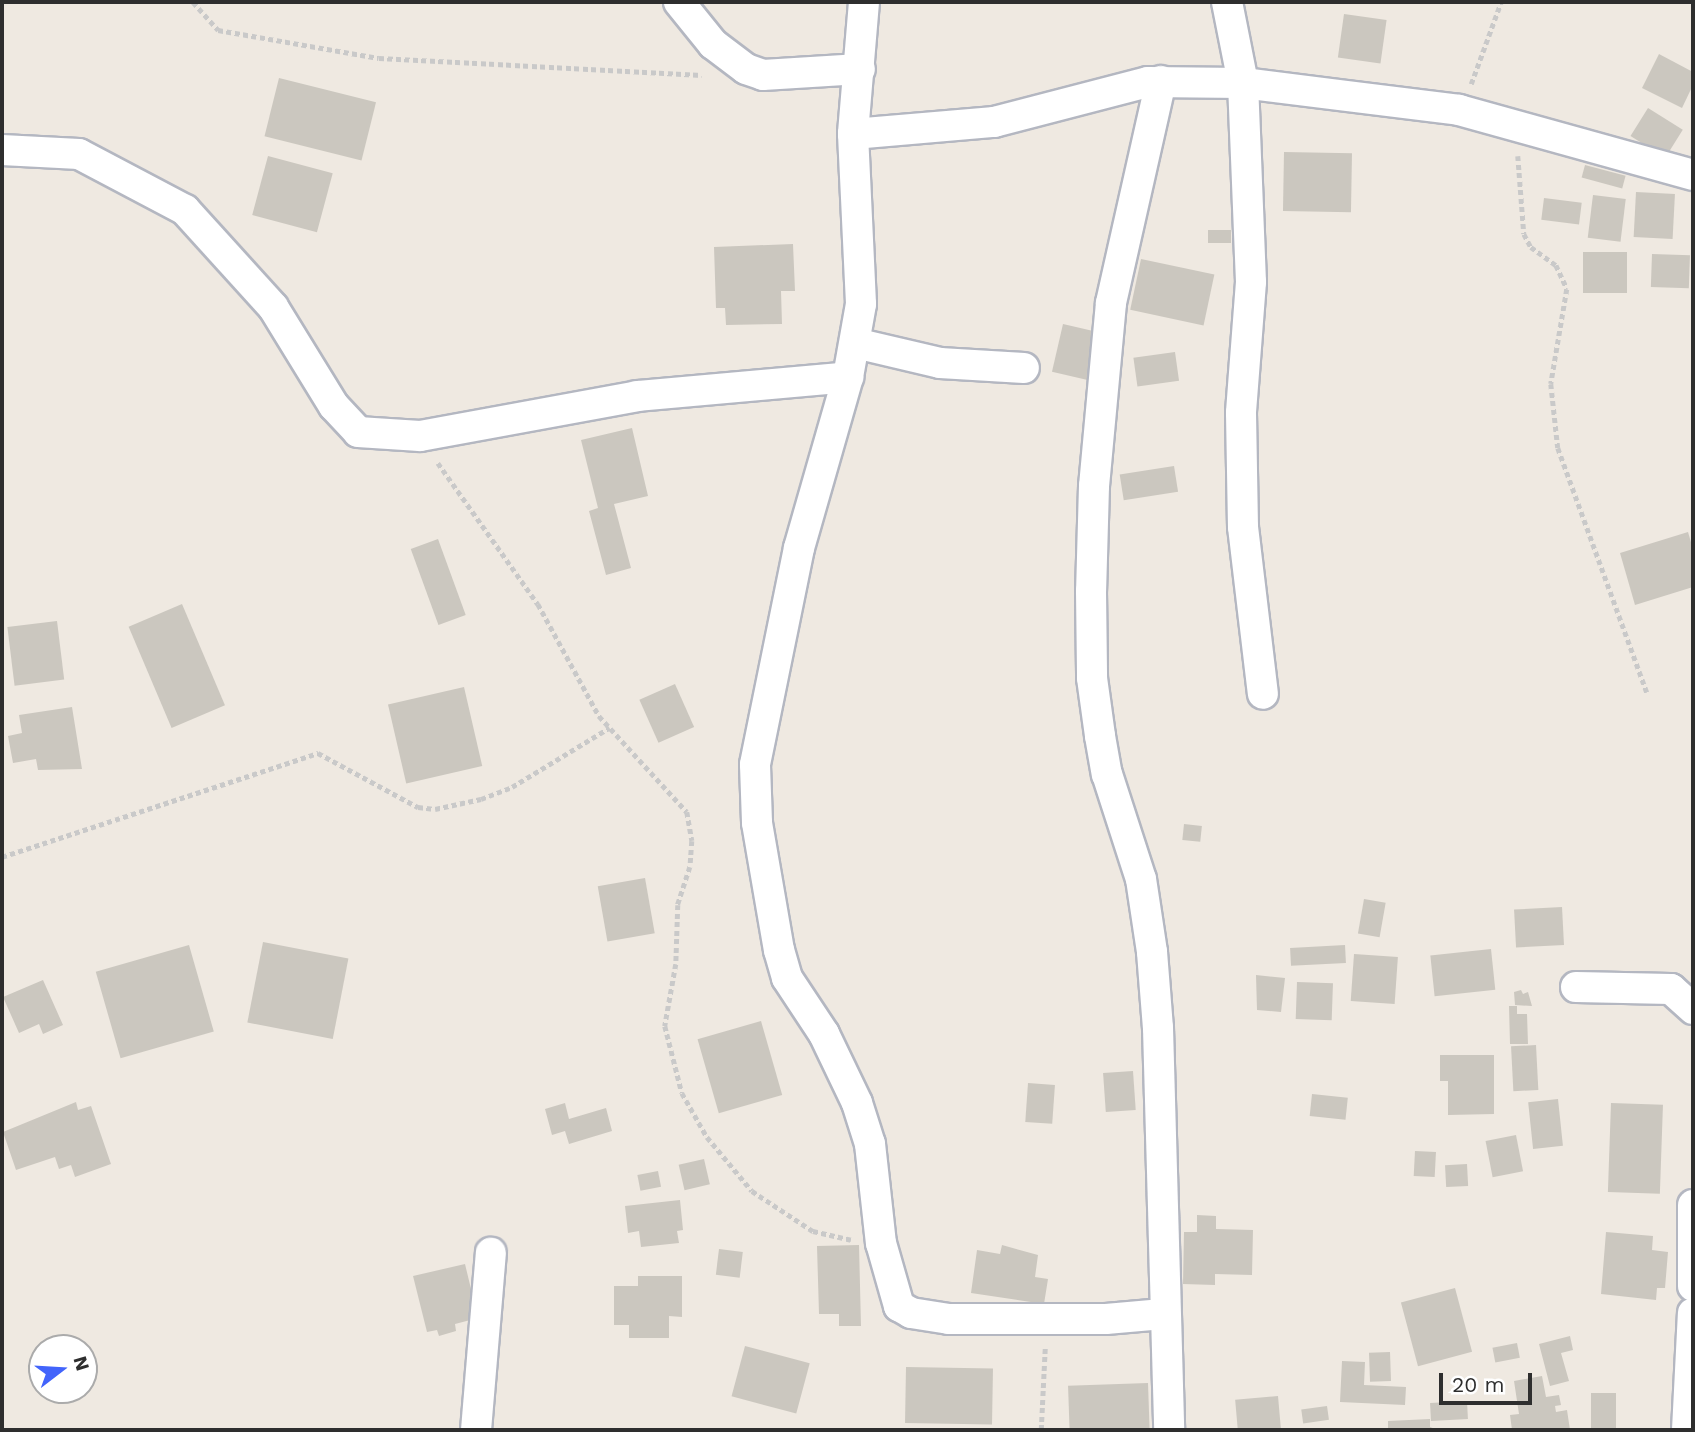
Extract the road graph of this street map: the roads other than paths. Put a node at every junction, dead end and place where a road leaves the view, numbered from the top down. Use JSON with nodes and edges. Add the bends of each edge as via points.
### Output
{"nodes":[{"id":1,"x":679,"y":2,"type":"edge"},
{"id":2,"x":864,"y":2,"type":"edge"},
{"id":3,"x":1227,"y":2,"type":"edge"},
{"id":4,"x":860,"y":69,"type":"junction"},
{"id":5,"x":1161,"y":80,"type":"junction"},
{"id":6,"x":1243,"y":83,"type":"junction"},
{"id":7,"x":853,"y":134,"type":"junction"},
{"id":8,"x":2,"y":150,"type":"edge"},
{"id":9,"x":1693,"y":175,"type":"edge"},
{"id":10,"x":855,"y":343,"type":"junction"},
{"id":11,"x":1024,"y":368,"type":"dead end"},
{"id":12,"x":848,"y":377,"type":"junction"},
{"id":13,"x":1264,"y":694,"type":"dead end"},
{"id":14,"x":1576,"y":987,"type":"dead end"},
{"id":15,"x":1693,"y":1009,"type":"edge"},
{"id":16,"x":1693,"y":1205,"type":"edge"},
{"id":17,"x":491,"y":1253,"type":"dead end"},
{"id":18,"x":1693,"y":1286,"type":"edge"},
{"id":19,"x":1693,"y":1313,"type":"edge"},
{"id":20,"x":1163,"y":1314,"type":"junction"},
{"id":21,"x":476,"y":1430,"type":"edge"},
{"id":22,"x":1169,"y":1430,"type":"edge"},
{"id":23,"x":1687,"y":1430,"type":"edge"}],
"edges":[{"from":1,"to":4,"type":"street","via":[[713,44],[746,69],[763,75]]},
{"from":2,"to":4,"type":"street"},
{"from":3,"to":6,"type":"street"},
{"from":4,"to":7,"type":"street"},
{"from":5,"to":6,"type":"street"},
{"from":5,"to":7,"type":"street","via":[[994,122]]},
{"from":5,"to":20,"type":"street","via":[[1111,303],[1094,486],[1091,591],[1100,736],[1107,774],[1141,878],[1152,952],[1162,1144]]},
{"from":6,"to":9,"type":"street","via":[[1459,110]]},
{"from":6,"to":13,"type":"street","via":[[1251,282],[1241,413],[1243,527]]},
{"from":7,"to":10,"type":"street","via":[[861,279]]},
{"from":8,"to":12,"type":"street","via":[[79,153],[166,197],[202,224],[273,307],[347,424],[358,432],[421,436],[637,396]]},
{"from":10,"to":11,"type":"street","via":[[940,363]]},
{"from":10,"to":12,"type":"street"},
{"from":12,"to":20,"type":"street","via":[[799,548],[759,743],[755,791],[783,967],[824,1034],[857,1104],[870,1144],[881,1244],[895,1300],[911,1313],[948,1319]]},
{"from":14,"to":15,"type":"street","via":[[1671,989]]},
{"from":16,"to":18,"type":"street"},
{"from":17,"to":21,"type":"street"},
{"from":19,"to":23,"type":"street"},
{"from":20,"to":22,"type":"street"}]}
